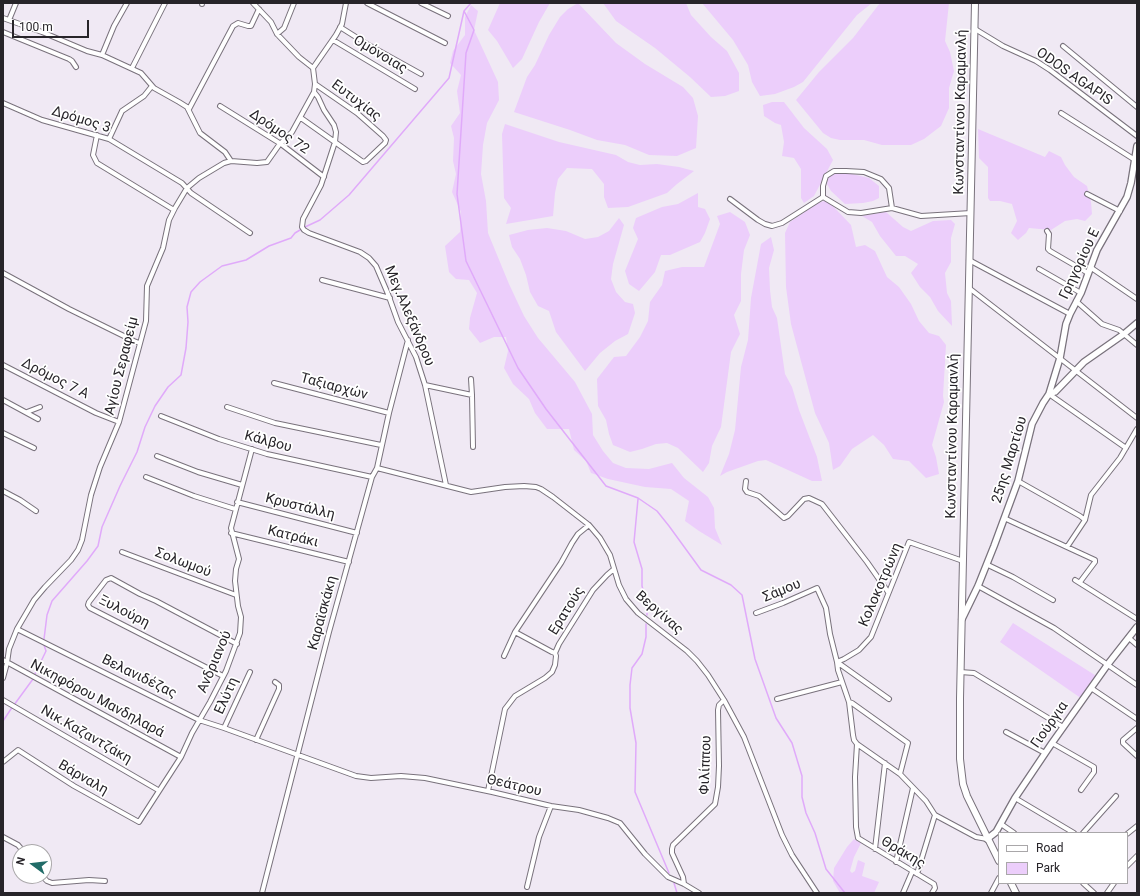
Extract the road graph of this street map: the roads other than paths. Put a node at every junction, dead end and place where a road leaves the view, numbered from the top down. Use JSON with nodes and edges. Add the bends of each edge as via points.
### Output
{"nodes":[{"id":1,"x":16,"y":3,"type":"edge"},
{"id":2,"x":126,"y":3,"type":"edge"},
{"id":3,"x":165,"y":3,"type":"edge"},
{"id":4,"x":253,"y":3,"type":"edge"},
{"id":5,"x":294,"y":3,"type":"edge"},
{"id":6,"x":346,"y":3,"type":"edge"},
{"id":7,"x":367,"y":3,"type":"edge"},
{"id":8,"x":421,"y":3,"type":"edge"},
{"id":9,"x":975,"y":3,"type":"edge"},
{"id":10,"x":259,"y":9,"type":"junction"},
{"id":11,"x":448,"y":16,"type":"dead end"},
{"id":12,"x":3,"y":18,"type":"edge"},
{"id":13,"x":9,"y":20,"type":"junction"},
{"id":14,"x":340,"y":27,"type":"junction"},
{"id":15,"x":975,"y":29,"type":"junction"},
{"id":16,"x":3,"y":32,"type":"edge"},
{"id":17,"x":278,"y":34,"type":"junction"},
{"id":18,"x":333,"y":40,"type":"junction"},
{"id":19,"x":445,"y":43,"type":"dead end"},
{"id":20,"x":1063,"y":46,"type":"dead end"},
{"id":21,"x":102,"y":55,"type":"junction"},
{"id":22,"x":76,"y":67,"type":"dead end"},
{"id":23,"x":132,"y":68,"type":"junction"},
{"id":24,"x":313,"y":68,"type":"junction"},
{"id":25,"x":421,"y":74,"type":"dead end"},
{"id":26,"x":315,"y":84,"type":"junction"},
{"id":27,"x":152,"y":86,"type":"junction"},
{"id":28,"x":415,"y":89,"type":"dead end"},
{"id":29,"x":314,"y":92,"type":"junction"},
{"id":30,"x":3,"y":103,"type":"edge"},
{"id":31,"x":220,"y":106,"type":"dead end"},
{"id":32,"x":1137,"y":107,"type":"edge"},
{"id":33,"x":189,"y":109,"type":"junction"},
{"id":34,"x":1061,"y":113,"type":"dead end"},
{"id":35,"x":301,"y":118,"type":"junction"},
{"id":36,"x":97,"y":135,"type":"junction"},
{"id":37,"x":1137,"y":136,"type":"edge"},
{"id":38,"x":109,"y":139,"type":"junction"},
{"id":39,"x":335,"y":142,"type":"junction"},
{"id":40,"x":281,"y":144,"type":"junction"},
{"id":41,"x":1137,"y":146,"type":"edge"},
{"id":42,"x":1134,"y":160,"type":"junction"},
{"id":43,"x":231,"y":161,"type":"junction"},
{"id":44,"x":324,"y":177,"type":"junction"},
{"id":45,"x":188,"y":190,"type":"junction"},
{"id":46,"x":1087,"y":194,"type":"dead end"},
{"id":47,"x":823,"y":197,"type":"junction"},
{"id":48,"x":730,"y":199,"type":"dead end"},
{"id":49,"x":892,"y":208,"type":"junction"},
{"id":50,"x":174,"y":210,"type":"junction"},
{"id":51,"x":1120,"y":211,"type":"junction"},
{"id":52,"x":970,"y":213,"type":"junction"},
{"id":53,"x":1047,"y":231,"type":"dead end"},
{"id":54,"x":250,"y":233,"type":"dead end"},
{"id":55,"x":969,"y":260,"type":"junction"},
{"id":56,"x":1039,"y":269,"type":"dead end"},
{"id":57,"x":1089,"y":270,"type":"junction"},
{"id":58,"x":3,"y":273,"type":"edge"},
{"id":59,"x":322,"y":280,"type":"dead end"},
{"id":60,"x":969,"y":288,"type":"junction"},
{"id":61,"x":1081,"y":293,"type":"junction"},
{"id":62,"x":390,"y":298,"type":"junction"},
{"id":63,"x":1137,"y":299,"type":"edge"},
{"id":64,"x":1076,"y":301,"type":"junction"},
{"id":65,"x":1070,"y":314,"type":"junction"},
{"id":66,"x":1137,"y":323,"type":"edge"},
{"id":67,"x":1124,"y":334,"type":"junction"},
{"id":68,"x":408,"y":340,"type":"junction"},
{"id":69,"x":140,"y":343,"type":"junction"},
{"id":70,"x":1137,"y":345,"type":"edge"},
{"id":71,"x":1060,"y":358,"type":"junction"},
{"id":72,"x":3,"y":365,"type":"edge"},
{"id":73,"x":1075,"y":370,"type":"junction"},
{"id":74,"x":471,"y":379,"type":"dead end"},
{"id":75,"x":274,"y":383,"type":"dead end"},
{"id":76,"x":425,"y":385,"type":"junction"},
{"id":77,"x":472,"y":394,"type":"junction"},
{"id":78,"x":1049,"y":394,"type":"junction"},
{"id":79,"x":3,"y":400,"type":"edge"},
{"id":80,"x":40,"y":407,"type":"dead end"},
{"id":81,"x":227,"y":407,"type":"dead end"},
{"id":82,"x":27,"y":412,"type":"junction"},
{"id":83,"x":389,"y":413,"type":"junction"},
{"id":84,"x":161,"y":416,"type":"dead end"},
{"id":85,"x":1137,"y":418,"type":"edge"},
{"id":86,"x":38,"y":419,"type":"dead end"},
{"id":87,"x":119,"y":422,"type":"junction"},
{"id":88,"x":1137,"y":429,"type":"edge"},
{"id":89,"x":3,"y":433,"type":"edge"},
{"id":90,"x":381,"y":445,"type":"junction"},
{"id":91,"x":473,"y":447,"type":"dead end"},
{"id":92,"x":34,"y":448,"type":"dead end"},
{"id":93,"x":1126,"y":448,"type":"junction"},
{"id":94,"x":252,"y":449,"type":"junction"},
{"id":95,"x":158,"y":456,"type":"dead end"},
{"id":96,"x":377,"y":468,"type":"junction"},
{"id":97,"x":146,"y":477,"type":"dead end"},
{"id":98,"x":372,"y":477,"type":"junction"},
{"id":99,"x":746,"y":481,"type":"dead end"},
{"id":100,"x":1018,"y":481,"type":"junction"},
{"id":101,"x":242,"y":485,"type":"junction"},
{"id":102,"x":446,"y":486,"type":"junction"},
{"id":103,"x":3,"y":491,"type":"edge"},
{"id":104,"x":237,"y":502,"type":"junction"},
{"id":105,"x":235,"y":509,"type":"junction"},
{"id":106,"x":36,"y":511,"type":"dead end"},
{"id":107,"x":1004,"y":518,"type":"junction"},
{"id":108,"x":1085,"y":520,"type":"junction"},
{"id":109,"x":589,"y":524,"type":"junction"},
{"id":110,"x":232,"y":533,"type":"junction"},
{"id":111,"x":357,"y":533,"type":"junction"},
{"id":112,"x":1067,"y":547,"type":"junction"},
{"id":113,"x":122,"y":552,"type":"dead end"},
{"id":114,"x":963,"y":561,"type":"junction"},
{"id":115,"x":348,"y":562,"type":"junction"},
{"id":116,"x":988,"y":565,"type":"junction"},
{"id":117,"x":614,"y":569,"type":"junction"},
{"id":118,"x":1075,"y":580,"type":"dead end"},
{"id":119,"x":1080,"y":582,"type":"junction"},
{"id":120,"x":978,"y":586,"type":"junction"},
{"id":121,"x":888,"y":592,"type":"junction"},
{"id":122,"x":236,"y":595,"type":"junction"},
{"id":123,"x":974,"y":596,"type":"junction"},
{"id":124,"x":962,"y":599,"type":"junction"},
{"id":125,"x":1053,"y":600,"type":"dead end"},
{"id":126,"x":756,"y":613,"type":"dead end"},
{"id":127,"x":962,"y":619,"type":"junction"},
{"id":128,"x":1137,"y":619,"type":"edge"},
{"id":129,"x":1137,"y":628,"type":"edge"},
{"id":130,"x":17,"y":630,"type":"junction"},
{"id":131,"x":515,"y":632,"type":"junction"},
{"id":132,"x":1128,"y":638,"type":"junction"},
{"id":133,"x":237,"y":644,"type":"junction"},
{"id":134,"x":1137,"y":645,"type":"edge"},
{"id":135,"x":555,"y":652,"type":"junction"},
{"id":136,"x":504,"y":656,"type":"dead end"},
{"id":137,"x":5,"y":662,"type":"edge"},
{"id":138,"x":837,"y":662,"type":"junction"},
{"id":139,"x":1108,"y":664,"type":"junction"},
{"id":140,"x":250,"y":672,"type":"dead end"},
{"id":141,"x":960,"y":672,"type":"junction"},
{"id":142,"x":223,"y":676,"type":"junction"},
{"id":143,"x":3,"y":678,"type":"edge"},
{"id":144,"x":275,"y":682,"type":"dead end"},
{"id":145,"x":842,"y":682,"type":"junction"},
{"id":146,"x":1137,"y":685,"type":"edge"},
{"id":147,"x":1091,"y":688,"type":"junction"},
{"id":148,"x":889,"y":699,"type":"dead end"},
{"id":149,"x":3,"y":700,"type":"edge"},
{"id":150,"x":724,"y":700,"type":"junction"},
{"id":151,"x":777,"y":700,"type":"dead end"},
{"id":152,"x":849,"y":702,"type":"junction"},
{"id":153,"x":1137,"y":719,"type":"edge"},
{"id":154,"x":199,"y":720,"type":"junction"},
{"id":155,"x":1063,"y":727,"type":"junction"},
{"id":156,"x":224,"y":728,"type":"junction"},
{"id":157,"x":1137,"y":728,"type":"edge"},
{"id":158,"x":1006,"y":732,"type":"dead end"},
{"id":159,"x":256,"y":740,"type":"junction"},
{"id":160,"x":1052,"y":743,"type":"junction"},
{"id":161,"x":857,"y":744,"type":"junction"},
{"id":162,"x":1046,"y":753,"type":"junction"},
{"id":163,"x":298,"y":755,"type":"junction"},
{"id":164,"x":1137,"y":756,"type":"edge"},
{"id":165,"x":181,"y":757,"type":"junction"},
{"id":166,"x":3,"y":762,"type":"edge"},
{"id":167,"x":885,"y":763,"type":"junction"},
{"id":168,"x":900,"y":774,"type":"junction"},
{"id":169,"x":913,"y":788,"type":"junction"},
{"id":170,"x":158,"y":790,"type":"junction"},
{"id":171,"x":1081,"y":790,"type":"dead end"},
{"id":172,"x":488,"y":791,"type":"junction"},
{"id":173,"x":1116,"y":796,"type":"dead end"},
{"id":174,"x":1015,"y":798,"type":"junction"},
{"id":175,"x":551,"y":806,"type":"junction"},
{"id":176,"x":935,"y":815,"type":"junction"},
{"id":177,"x":138,"y":822,"type":"joint"},
{"id":178,"x":1001,"y":824,"type":"junction"},
{"id":179,"x":1137,"y":826,"type":"edge"},
{"id":180,"x":1013,"y":832,"type":"edge"},
{"id":181,"x":1072,"y":832,"type":"edge"},
{"id":182,"x":1085,"y":832,"type":"edge"},
{"id":183,"x":1128,"y":833,"type":"edge"},
{"id":184,"x":3,"y":837,"type":"edge"},
{"id":185,"x":987,"y":839,"type":"junction"},
{"id":186,"x":16,"y":844,"type":"edge"},
{"id":187,"x":875,"y":849,"type":"junction"},
{"id":188,"x":1137,"y":856,"type":"edge"},
{"id":189,"x":998,"y":859,"type":"edge"},
{"id":190,"x":896,"y":862,"type":"junction"},
{"id":191,"x":1128,"y":865,"type":"edge"},
{"id":192,"x":915,"y":873,"type":"junction"},
{"id":193,"x":998,"y":880,"type":"edge"},
{"id":194,"x":105,"y":881,"type":"dead end"},
{"id":195,"x":52,"y":883,"type":"edge"},
{"id":196,"x":684,"y":884,"type":"junction"},
{"id":197,"x":1012,"y":884,"type":"edge"},
{"id":198,"x":1084,"y":884,"type":"edge"},
{"id":199,"x":1113,"y":884,"type":"edge"},
{"id":200,"x":527,"y":887,"type":"dead end"},
{"id":201,"x":262,"y":893,"type":"edge"},
{"id":202,"x":699,"y":893,"type":"edge"},
{"id":203,"x":817,"y":893,"type":"edge"},
{"id":204,"x":903,"y":893,"type":"edge"},
{"id":205,"x":932,"y":893,"type":"edge"},
{"id":206,"x":991,"y":893,"type":"edge"},
{"id":207,"x":1016,"y":893,"type":"edge"},
{"id":208,"x":1094,"y":893,"type":"edge"},
{"id":209,"x":1107,"y":893,"type":"edge"}],
"edges":[{"from":1,"to":13,"type":"street"},
{"from":2,"to":21,"type":"street"},
{"from":3,"to":23,"type":"street"},
{"from":4,"to":10,"type":"street"},
{"from":5,"to":17,"type":"street","via":[[284,28]]},
{"from":6,"to":14,"type":"street"},
{"from":7,"to":19,"type":"street"},
{"from":8,"to":11,"type":"street"},
{"from":9,"to":15,"type":"main road","name":"Κωνσταντίνου Καραμανλή"},
{"from":10,"to":17,"type":"street"},
{"from":10,"to":33,"type":"street","via":[[251,26],[238,23],[233,26]]},
{"from":12,"to":13,"type":"street"},
{"from":13,"to":21,"type":"street"},
{"from":14,"to":18,"type":"street"},
{"from":14,"to":25,"type":"street"},
{"from":15,"to":37,"type":"street","name":"ODOS AGAPIS","via":[[1050,70]]},
{"from":15,"to":52,"type":"main road","name":"Κωνσταντίνου Καραμανλή"},
{"from":16,"to":22,"type":"street","via":[[69,59]]},
{"from":17,"to":24,"type":"street"},
{"from":18,"to":24,"type":"street"},
{"from":18,"to":28,"type":"street","name":"Ομόνοιας"},
{"from":20,"to":32,"type":"street"},
{"from":21,"to":23,"type":"street"},
{"from":23,"to":27,"type":"street","via":[[141,73]]},
{"from":24,"to":26,"type":"street"},
{"from":26,"to":29,"type":"street"},
{"from":26,"to":39,"type":"street","name":"Ευτυχίας","via":[[357,113],[386,140],[385,144],[364,162]]},
{"from":27,"to":33,"type":"street"},
{"from":27,"to":38,"type":"street","via":[[144,96],[122,111]]},
{"from":29,"to":35,"type":"street","name":"Αγίου Σεραφείμ"},
{"from":29,"to":39,"type":"street","name":"Μεγ.Αλεξάνδρου","via":[[334,125]]},
{"from":30,"to":36,"type":"street","name":"Δρόμος 3","via":[[42,120]]},
{"from":31,"to":40,"type":"street","name":"Δρόμος 72"},
{"from":33,"to":43,"type":"street","via":[[200,133],[225,152]]},
{"from":34,"to":42,"type":"street"},
{"from":35,"to":39,"type":"street"},
{"from":35,"to":40,"type":"street","name":"Αγίου Σεραφείμ"},
{"from":36,"to":38,"type":"street","name":"Δρόμος 3"},
{"from":36,"to":50,"type":"street","via":[[94,154],[97,163]]},
{"from":38,"to":45,"type":"street","name":"Δρόμος 3","via":[[182,183]]},
{"from":39,"to":44,"type":"street","name":"Μεγ.Αλεξάνδρου"},
{"from":40,"to":43,"type":"street","name":"Αγίου Σεραφείμ","via":[[267,162]]},
{"from":40,"to":44,"type":"street","name":"Δρόμος 72"},
{"from":41,"to":42,"type":"street","name":"Γρηγορίου Ε"},
{"from":42,"to":51,"type":"street","name":"Γρηγορίου Ε","via":[[1127,197]]},
{"from":43,"to":45,"type":"street","name":"Αγίου Σεραφείμ","via":[[198,178]]},
{"from":44,"to":62,"type":"street","name":"Μεγ.Αλεξάνδρου","via":[[303,219],[302,227],[307,232],[370,258]]},
{"from":45,"to":50,"type":"street","name":"Αγίου Σεραφείμ"},
{"from":45,"to":54,"type":"street","name":"Δρόμος 3"},
{"from":46,"to":51,"type":"street"},
{"from":47,"to":48,"type":"street","via":[[782,223],[772,226],[758,220]]},
{"from":47,"to":49,"type":"street","via":[[853,213]]},
{"from":47,"to":49,"type":"street","via":[[826,176],[834,171],[864,172],[880,179],[888,188]]},
{"from":49,"to":52,"type":"street","via":[[921,216]]},
{"from":50,"to":69,"type":"street","name":"Αγίου Σεραφείμ","via":[[166,229],[163,248],[147,286],[146,321]]},
{"from":51,"to":57,"type":"street","name":"Γρηγορίου Ε"},
{"from":52,"to":55,"type":"main road","name":"Κωνσταντίνου Καραμανλή"},
{"from":53,"to":57,"type":"street","via":[[1050,251]]},
{"from":55,"to":60,"type":"main road","name":"Κωνσταντίνου Καραμανλή"},
{"from":55,"to":65,"type":"street"},
{"from":56,"to":61,"type":"street"},
{"from":57,"to":61,"type":"street","name":"Γρηγορίου Ε"},
{"from":57,"to":63,"type":"street"},
{"from":58,"to":69,"type":"street","via":[[69,309]]},
{"from":59,"to":62,"type":"street"},
{"from":60,"to":71,"type":"street"},
{"from":60,"to":114,"type":"main road","name":"Κωνσταντίνου Καραμανλή"},
{"from":61,"to":64,"type":"street","name":"Γρηγορίου Ε"},
{"from":62,"to":68,"type":"street","name":"Μεγ.Αλεξάνδρου","via":[[398,322]]},
{"from":64,"to":65,"type":"street","name":"Γρηγορίου Ε"},
{"from":64,"to":67,"type":"street","via":[[1102,324]]},
{"from":65,"to":71,"type":"street","name":"Γρηγορίου Ε"},
{"from":66,"to":67,"type":"street","name":"25ης Μαρτίου"},
{"from":67,"to":70,"type":"street"},
{"from":67,"to":73,"type":"street","name":"25ης Μαρτίου"},
{"from":68,"to":76,"type":"street","name":"Μεγ.Αλεξάνδρου"},
{"from":68,"to":83,"type":"street","name":"Καραϊσκάκη"},
{"from":69,"to":87,"type":"street","name":"Αγίου Σεραφείμ"},
{"from":71,"to":73,"type":"street"},
{"from":71,"to":78,"type":"street","name":"Γρηγορίου Ε"},
{"from":72,"to":87,"type":"street","name":"Δρόμος 7 Α","via":[[96,413]]},
{"from":73,"to":78,"type":"street","name":"25ης Μαρτίου"},
{"from":73,"to":85,"type":"street"},
{"from":74,"to":77,"type":"street"},
{"from":75,"to":83,"type":"street","name":"Ταξιαρχών"},
{"from":76,"to":77,"type":"street"},
{"from":76,"to":102,"type":"street","name":"Μεγ.Αλεξάνδρου"},
{"from":77,"to":91,"type":"street"},
{"from":78,"to":93,"type":"street"},
{"from":78,"to":100,"type":"street","name":"25ης Μαρτίου","via":[[1032,424]]},
{"from":79,"to":82,"type":"street"},
{"from":80,"to":82,"type":"street"},
{"from":81,"to":90,"type":"street","via":[[275,423]]},
{"from":82,"to":86,"type":"street"},
{"from":83,"to":90,"type":"street","name":"Καραϊσκάκη"},
{"from":84,"to":94,"type":"street","name":"Κάλβου"},
{"from":87,"to":130,"type":"street","name":"Αγίου Σεραφείμ","via":[[91,495],[78,550],[34,600]]},
{"from":88,"to":93,"type":"street"},
{"from":89,"to":92,"type":"street"},
{"from":90,"to":96,"type":"street","name":"Καραϊσκάκη"},
{"from":93,"to":108,"type":"street","via":[[1091,495]]},
{"from":94,"to":98,"type":"street","name":"Κάλβου"},
{"from":94,"to":101,"type":"street","name":"Ανδριανού"},
{"from":95,"to":101,"type":"street","via":[[198,472]]},
{"from":96,"to":98,"type":"street","name":"Καραϊσκάκη"},
{"from":96,"to":102,"type":"street","name":"Βεργίνας"},
{"from":97,"to":105,"type":"street"},
{"from":98,"to":111,"type":"street","name":"Καραϊσκάκη"},
{"from":99,"to":121,"type":"street","via":[[744,489],[747,492],[759,496],[784,518],[804,499],[809,498],[822,504]]},
{"from":100,"to":107,"type":"street","name":"25ης Μαρτίου"},
{"from":100,"to":108,"type":"street"},
{"from":101,"to":104,"type":"street","name":"Ανδριανού"},
{"from":102,"to":109,"type":"street","name":"Βεργίνας","via":[[475,493],[505,487],[536,487]]},
{"from":103,"to":106,"type":"street"},
{"from":104,"to":105,"type":"street","name":"Ανδριανού"},
{"from":104,"to":111,"type":"street","name":"Κρυστάλλη"},
{"from":105,"to":110,"type":"street","name":"Ανδριανού","via":[[230,528]]},
{"from":107,"to":112,"type":"street"},
{"from":107,"to":116,"type":"street","name":"25ης Μαρτίου"},
{"from":108,"to":112,"type":"street"},
{"from":109,"to":117,"type":"street","name":"Βεργίνας","via":[[600,538]]},
{"from":109,"to":131,"type":"street","via":[[578,534]]},
{"from":110,"to":115,"type":"street","name":"Κατράκι"},
{"from":110,"to":122,"type":"street","name":"Ανδριανού","via":[[239,559],[235,580]]},
{"from":111,"to":115,"type":"street","name":"Καραϊσκάκη"},
{"from":112,"to":119,"type":"street","via":[[1095,560]]},
{"from":113,"to":122,"type":"street","name":"Σολωμού"},
{"from":114,"to":121,"type":"street","name":"Κολοκοτρώνη","via":[[909,542]]},
{"from":114,"to":124,"type":"main road","name":"Κωνσταντίνου Καραμανλή"},
{"from":115,"to":163,"type":"street","name":"Καραϊσκάκη"},
{"from":116,"to":120,"type":"street","name":"25ης Μαρτίου"},
{"from":116,"to":125,"type":"street"},
{"from":117,"to":135,"type":"street","name":"Ερατούς","via":[[593,590]]},
{"from":117,"to":150,"type":"street","name":"Βεργίνας","via":[[621,592],[626,599],[638,613],[697,661]]},
{"from":118,"to":119,"type":"street"},
{"from":119,"to":128,"type":"street"},
{"from":120,"to":123,"type":"street","name":"25ης Μαρτίου"},
{"from":120,"to":139,"type":"street","via":[[1054,628]]},
{"from":121,"to":138,"type":"street","name":"Κολοκοτρώνη","via":[[871,637],[859,650]]},
{"from":122,"to":133,"type":"street","name":"Ανδριανού","via":[[241,617]]},
{"from":123,"to":124,"type":"street"},
{"from":123,"to":127,"type":"street","name":"25ης Μαρτίου"},
{"from":124,"to":127,"type":"main road","name":"Κωνσταντίνου Καραμανλή"},
{"from":126,"to":138,"type":"street","name":"Σάμου","via":[[817,588],[826,608]]},
{"from":127,"to":141,"type":"main road","name":"Κωνσταντίνου Καραμανλή"},
{"from":129,"to":132,"type":"street","name":"Γιούργια"},
{"from":130,"to":137,"type":"street","name":"Αγίου Σεραφείμ"},
{"from":130,"to":154,"type":"street","name":"Βελανιδέζας"},
{"from":131,"to":135,"type":"street"},
{"from":131,"to":136,"type":"street"},
{"from":132,"to":134,"type":"street"},
{"from":132,"to":139,"type":"street","name":"Γιούργια"},
{"from":133,"to":142,"type":"street","name":"Ανδριανού"},
{"from":133,"to":142,"type":"street","name":"Ξυλούρη","via":[[111,578],[106,580],[89,602],[90,608]]},
{"from":135,"to":172,"type":"street","name":"Ερατούς","via":[[552,672],[515,696],[505,709]]},
{"from":137,"to":143,"type":"street","name":"Αγίου Σεραφείμ"},
{"from":137,"to":165,"type":"street","name":"Νικηφόρου Μανδηλαρά"},
{"from":138,"to":145,"type":"street"},
{"from":138,"to":148,"type":"street"},
{"from":139,"to":146,"type":"street"},
{"from":139,"to":147,"type":"street","name":"Γιούργια"},
{"from":140,"to":156,"type":"street","name":"Ελύτη"},
{"from":141,"to":155,"type":"street","via":[[974,673]]},
{"from":141,"to":185,"type":"main road","name":"Κωνσταντίνου Καραμανλή","via":[[961,774],[967,796]]},
{"from":142,"to":154,"type":"street","name":"Ανδριανού"},
{"from":144,"to":159,"type":"street","via":[[279,689]]},
{"from":145,"to":151,"type":"street"},
{"from":145,"to":152,"type":"street"},
{"from":147,"to":153,"type":"street"},
{"from":147,"to":155,"type":"street","name":"Γιούργια"},
{"from":149,"to":170,"type":"street","name":"Νικ.Καζαντζάκη"},
{"from":150,"to":196,"type":"street","name":"Φιλίππου","via":[[718,710],[720,749],[718,788],[714,804],[672,848]]},
{"from":150,"to":203,"type":"street","name":"Βεργίνας","via":[[744,737],[782,835]]},
{"from":152,"to":161,"type":"street","via":[[853,735]]},
{"from":152,"to":168,"type":"street","via":[[908,743]]},
{"from":154,"to":156,"type":"street","name":"Βελανιδέζας"},
{"from":154,"to":165,"type":"street","name":"Ανδριανού"},
{"from":155,"to":160,"type":"street","name":"Γιούργια"},
{"from":156,"to":159,"type":"street","name":"Βελανιδέζας"},
{"from":157,"to":164,"type":"street","via":[[1123,740],[1123,743]]},
{"from":158,"to":162,"type":"street"},
{"from":159,"to":163,"type":"street","name":"Βελανιδέζας"},
{"from":160,"to":162,"type":"street","name":"Γιούργια"},
{"from":160,"to":171,"type":"street","via":[[1094,767],[1094,772]]},
{"from":161,"to":167,"type":"street"},
{"from":161,"to":187,"type":"street","name":"Θράκης","via":[[856,827],[858,838]]},
{"from":162,"to":174,"type":"street","name":"Γιούργια"},
{"from":163,"to":172,"type":"street","name":"Θεάτρου","via":[[356,776],[408,776]]},
{"from":163,"to":201,"type":"street","name":"Καραϊσκάκη"},
{"from":165,"to":170,"type":"street","name":"Ανδριανού"},
{"from":166,"to":177,"type":"street","name":"Βάρναλη","via":[[18,750],[74,786]]},
{"from":167,"to":168,"type":"street"},
{"from":167,"to":187,"type":"street"},
{"from":168,"to":169,"type":"street"},
{"from":169,"to":176,"type":"street"},
{"from":169,"to":190,"type":"street"},
{"from":170,"to":177,"type":"street","name":"Ανδριανού"},
{"from":172,"to":175,"type":"street","name":"Θεάτρου"},
{"from":173,"to":182,"type":"street"},
{"from":174,"to":178,"type":"street","name":"Γιούργια"},
{"from":174,"to":181,"type":"street"},
{"from":175,"to":196,"type":"street","name":"Θεάτρου","via":[[579,810],[620,822],[658,867],[668,876]]},
{"from":175,"to":200,"type":"street","via":[[539,837]]},
{"from":176,"to":185,"type":"street","via":[[976,837]]},
{"from":176,"to":192,"type":"street"},
{"from":178,"to":180,"type":"street"},
{"from":178,"to":185,"type":"street","name":"Γιούργια"},
{"from":179,"to":183,"type":"street"},
{"from":184,"to":186,"type":"street"},
{"from":185,"to":189,"type":"main road","name":"Κωνσταντίνου Καραμανλή"},
{"from":187,"to":190,"type":"street","name":"Θράκης"},
{"from":188,"to":191,"type":"street"},
{"from":190,"to":192,"type":"street","name":"Θράκης"},
{"from":192,"to":204,"type":"street"},
{"from":192,"to":205,"type":"street","name":"Θράκης","via":[[934,884]]},
{"from":193,"to":206,"type":"street"},
{"from":194,"to":195,"type":"street"},
{"from":196,"to":202,"type":"street","name":"Θεάτρου"},
{"from":197,"to":207,"type":"main road"},
{"from":198,"to":208,"type":"street"},
{"from":199,"to":209,"type":"street"}]}
